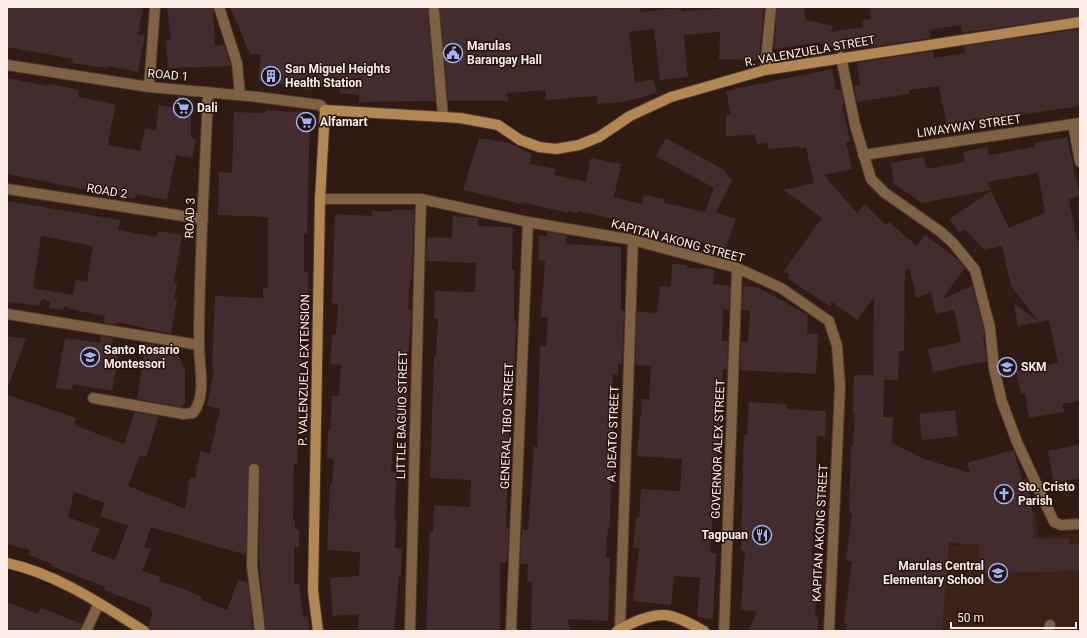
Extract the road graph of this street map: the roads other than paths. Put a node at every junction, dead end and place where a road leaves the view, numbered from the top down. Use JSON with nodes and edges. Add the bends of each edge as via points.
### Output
{"nodes":[{"id":1,"x":155,"y":7,"type":"edge"},
{"id":2,"x":219,"y":7,"type":"edge"},
{"id":3,"x":771,"y":7,"type":"edge"},
{"id":4,"x":434,"y":11,"type":"dead end"},
{"id":5,"x":1080,"y":22,"type":"edge"},
{"id":6,"x":841,"y":57,"type":"junction"},
{"id":7,"x":7,"y":65,"type":"edge"},
{"id":8,"x":765,"y":70,"type":"junction"},
{"id":9,"x":149,"y":87,"type":"junction"},
{"id":10,"x":208,"y":92,"type":"junction"},
{"id":11,"x":240,"y":95,"type":"junction"},
{"id":12,"x":325,"y":110,"type":"junction"},
{"id":13,"x":443,"y":117,"type":"junction"},
{"id":14,"x":1076,"y":124,"type":"edge"},
{"id":15,"x":863,"y":155,"type":"junction"},
{"id":16,"x":1080,"y":162,"type":"edge"},
{"id":17,"x":7,"y":189,"type":"edge"},
{"id":18,"x":320,"y":199,"type":"junction"},
{"id":19,"x":421,"y":199,"type":"junction"},
{"id":20,"x":203,"y":219,"type":"junction"},
{"id":21,"x":528,"y":222,"type":"junction"},
{"id":22,"x":633,"y":240,"type":"junction"},
{"id":23,"x":737,"y":268,"type":"junction"},
{"id":24,"x":7,"y":314,"type":"edge"},
{"id":25,"x":199,"y":345,"type":"junction"},
{"id":26,"x":93,"y":398,"type":"dead end"},
{"id":27,"x":254,"y":469,"type":"dead end"},
{"id":28,"x":1080,"y":524,"type":"edge"},
{"id":29,"x":7,"y":563,"type":"edge"},
{"id":30,"x":99,"y":603,"type":"junction"},
{"id":31,"x":618,"y":630,"type":"edge"},
{"id":32,"x":86,"y":631,"type":"edge"},
{"id":33,"x":144,"y":631,"type":"edge"},
{"id":34,"x":260,"y":631,"type":"edge"},
{"id":35,"x":318,"y":631,"type":"edge"},
{"id":36,"x":410,"y":631,"type":"edge"},
{"id":37,"x":511,"y":631,"type":"edge"},
{"id":38,"x":704,"y":631,"type":"edge"},
{"id":39,"x":724,"y":631,"type":"edge"},
{"id":40,"x":829,"y":631,"type":"edge"}],
"edges":[{"from":1,"to":9,"type":"street"},
{"from":2,"to":11,"type":"street","via":[[237,63]]},
{"from":3,"to":8,"type":"street"},
{"from":4,"to":13,"type":"street"},
{"from":5,"to":6,"type":"street","name":"R. VALENZUELA STREET"},
{"from":6,"to":8,"type":"street","name":"R. VALENZUELA STREET"},
{"from":6,"to":15,"type":"street"},
{"from":7,"to":9,"type":"street","name":"ROAD 1"},
{"from":8,"to":13,"type":"street","name":"R. VALENZUELA STREET","via":[[671,97],[630,116],[599,137],[579,145],[556,149],[539,147],[520,140],[498,125]]},
{"from":9,"to":10,"type":"street","name":"ROAD 1"},
{"from":10,"to":11,"type":"street","name":"ROAD 1"},
{"from":10,"to":20,"type":"street","name":"ROAD 3"},
{"from":11,"to":12,"type":"street","name":"ROAD 1","via":[[320,105]]},
{"from":12,"to":13,"type":"street","name":"R. VALENZUELA STREET"},
{"from":12,"to":18,"type":"street","name":"P. VALENZUELA EXTENSION"},
{"from":14,"to":15,"type":"street","name":"LIWAYWAY STREET"},
{"from":14,"to":16,"type":"street"},
{"from":15,"to":28,"type":"street","via":[[870,179],[885,193],[949,239],[975,270],[990,328],[994,368],[1002,402],[1017,442],[1054,522],[1061,525]]},
{"from":17,"to":20,"type":"street","name":"ROAD 2"},
{"from":18,"to":19,"type":"street","name":"KAPITAN AKONG STREET"},
{"from":18,"to":35,"type":"street","name":"P. VALENZUELA EXTENSION","via":[[313,591]]},
{"from":19,"to":21,"type":"street","name":"KAPITAN AKONG STREET"},
{"from":19,"to":36,"type":"street","name":"LITTLE BAGUIO STREET"},
{"from":20,"to":25,"type":"street","name":"ROAD 3"},
{"from":21,"to":22,"type":"street","name":"KAPITAN AKONG STREET"},
{"from":21,"to":37,"type":"street","name":"GENERAL TIBO STREET"},
{"from":22,"to":23,"type":"street","name":"KAPITAN AKONG STREET"},
{"from":22,"to":31,"type":"street","name":"A. DEATO STREET"},
{"from":23,"to":39,"type":"street","name":"GOVERNOR ALEX STREET"},
{"from":23,"to":40,"type":"street","name":"KAPITAN AKONG STREET","via":[[781,288],[829,321],[837,346],[840,386]]},
{"from":24,"to":25,"type":"street"},
{"from":25,"to":26,"type":"street","name":"ROAD 3","via":[[201,397],[194,413],[184,414]]},
{"from":27,"to":34,"type":"street","via":[[252,566]]},
{"from":29,"to":30,"type":"street","via":[[60,582]]},
{"from":30,"to":32,"type":"street"},
{"from":30,"to":33,"type":"street"},
{"from":31,"to":38,"type":"street","via":[[634,622],[661,615],[685,621]]}]}
